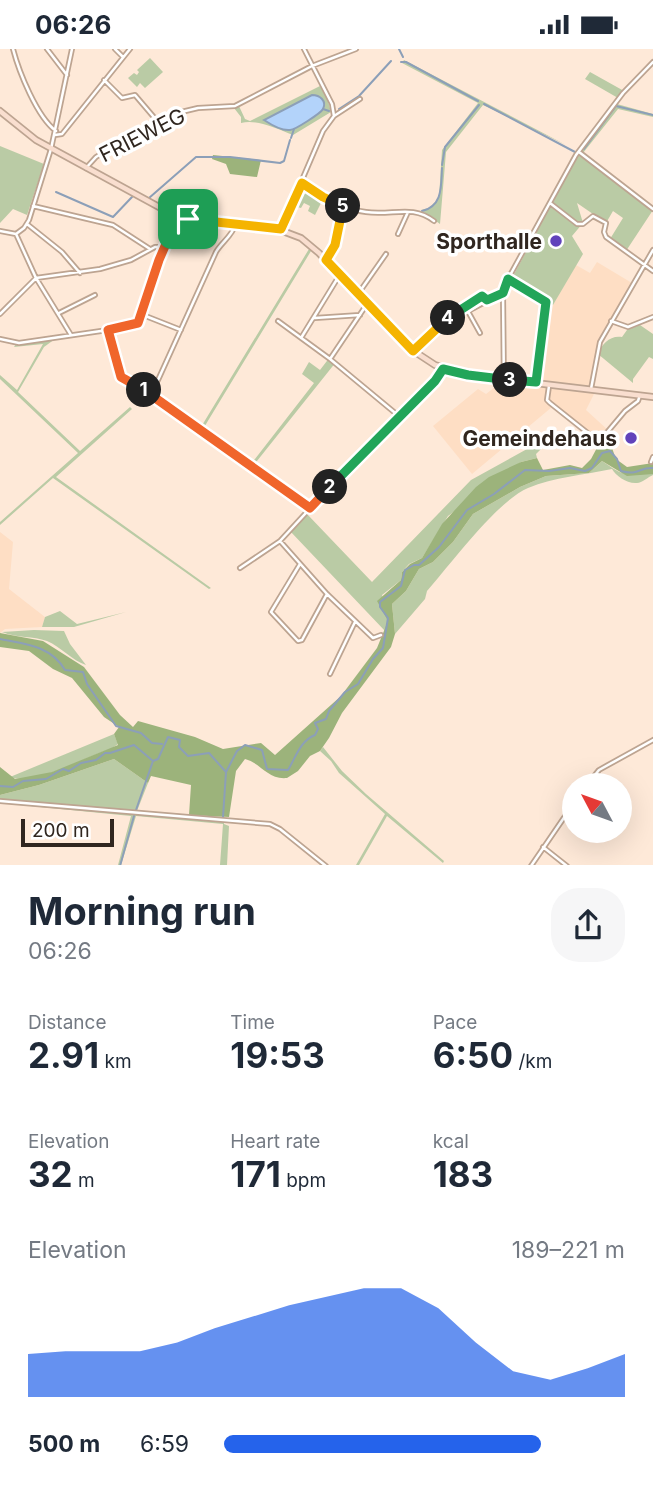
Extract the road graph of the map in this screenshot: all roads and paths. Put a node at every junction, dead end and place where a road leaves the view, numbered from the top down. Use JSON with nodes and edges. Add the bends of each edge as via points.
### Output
{"nodes":[{"id":1,"x":13,"y":49,"type":"edge"},
{"id":2,"x":47,"y":49,"type":"edge"},
{"id":3,"x":72,"y":49,"type":"edge"},
{"id":4,"x":115,"y":49,"type":"edge"},
{"id":5,"x":130,"y":49,"type":"edge"},
{"id":6,"x":304,"y":49,"type":"edge"},
{"id":7,"x":356,"y":49,"type":"edge"},
{"id":8,"x":124,"y":57,"type":"junction"},
{"id":9,"x":653,"y":62,"type":"edge"},
{"id":10,"x":312,"y":66,"type":"junction"},
{"id":11,"x":67,"y":75,"type":"junction"},
{"id":12,"x":104,"y":80,"type":"junction"},
{"id":13,"x":360,"y":99,"type":"dead end"},
{"id":14,"x":0,"y":111,"type":"edge"},
{"id":15,"x":334,"y":115,"type":"junction"},
{"id":16,"x":159,"y":122,"type":"junction"},
{"id":17,"x":55,"y":133,"type":"junction"},
{"id":18,"x":51,"y":149,"type":"junction"},
{"id":19,"x":579,"y":152,"type":"junction"},
{"id":20,"x":86,"y":168,"type":"junction"},
{"id":21,"x":302,"y":183,"type":"junction"},
{"id":22,"x":550,"y":203,"type":"junction"},
{"id":23,"x":33,"y":207,"type":"junction"},
{"id":24,"x":344,"y":207,"type":"junction"},
{"id":25,"x":653,"y":209,"type":"edge"},
{"id":26,"x":408,"y":212,"type":"junction"},
{"id":27,"x":178,"y":216,"type":"junction"},
{"id":28,"x":434,"y":221,"type":"dead end"},
{"id":29,"x":208,"y":223,"type":"junction"},
{"id":30,"x":27,"y":224,"type":"junction"},
{"id":31,"x":236,"y":225,"type":"junction"},
{"id":32,"x":281,"y":229,"type":"junction"},
{"id":33,"x":0,"y":231,"type":"edge"},
{"id":34,"x":16,"y":234,"type":"junction"},
{"id":35,"x":398,"y":234,"type":"dead end"},
{"id":36,"x":168,"y":239,"type":"junction"},
{"id":37,"x":164,"y":247,"type":"junction"},
{"id":38,"x":150,"y":249,"type":"junction"},
{"id":39,"x":653,"y":250,"type":"edge"},
{"id":40,"x":386,"y":254,"type":"dead end"},
{"id":41,"x":326,"y":260,"type":"junction"},
{"id":42,"x":644,"y":265,"type":"junction"},
{"id":43,"x":653,"y":271,"type":"edge"},
{"id":44,"x":80,"y":273,"type":"junction"},
{"id":45,"x":340,"y":275,"type":"junction"},
{"id":46,"x":36,"y":278,"type":"junction"},
{"id":47,"x":508,"y":279,"type":"junction"},
{"id":48,"x":503,"y":293,"type":"junction"},
{"id":49,"x":358,"y":294,"type":"junction"},
{"id":50,"x":96,"y":295,"type":"dead end"},
{"id":51,"x":487,"y":300,"type":"junction"},
{"id":52,"x":367,"y":304,"type":"junction"},
{"id":53,"x":465,"y":306,"type":"junction"},
{"id":54,"x":468,"y":311,"type":"junction"},
{"id":55,"x":59,"y":313,"type":"junction"},
{"id":56,"x":0,"y":314,"type":"edge"},
{"id":57,"x":360,"y":314,"type":"junction"},
{"id":58,"x":143,"y":315,"type":"junction"},
{"id":59,"x":653,"y":317,"type":"edge"},
{"id":60,"x":314,"y":318,"type":"junction"},
{"id":61,"x":278,"y":321,"type":"dead end"},
{"id":62,"x":611,"y":321,"type":"junction"},
{"id":63,"x":108,"y":330,"type":"junction"},
{"id":64,"x":181,"y":330,"type":"junction"},
{"id":65,"x":480,"y":333,"type":"dead end"},
{"id":66,"x":71,"y":335,"type":"junction"},
{"id":67,"x":301,"y":338,"type":"junction"},
{"id":68,"x":0,"y":339,"type":"edge"},
{"id":69,"x":413,"y":351,"type":"junction"},
{"id":70,"x":330,"y":359,"type":"junction"},
{"id":71,"x":443,"y":369,"type":"junction"},
{"id":72,"x":504,"y":379,"type":"junction"},
{"id":73,"x":536,"y":382,"type":"junction"},
{"id":74,"x":550,"y":384,"type":"junction"},
{"id":75,"x":591,"y":389,"type":"junction"},
{"id":76,"x":504,"y":390,"type":"dead end"},
{"id":77,"x":149,"y":392,"type":"junction"},
{"id":78,"x":640,"y":395,"type":"junction"},
{"id":79,"x":653,"y":397,"type":"edge"},
{"id":80,"x":400,"y":417,"type":"junction"},
{"id":81,"x":653,"y":457,"type":"edge"},
{"id":82,"x":651,"y":462,"type":"dead end"},
{"id":83,"x":310,"y":508,"type":"junction"},
{"id":84,"x":279,"y":541,"type":"junction"},
{"id":85,"x":300,"y":564,"type":"junction"},
{"id":86,"x":240,"y":568,"type":"dead end"},
{"id":87,"x":327,"y":594,"type":"junction"},
{"id":88,"x":355,"y":622,"type":"junction"},
{"id":89,"x":381,"y":635,"type":"dead end"},
{"id":90,"x":330,"y":674,"type":"dead end"},
{"id":91,"x":653,"y":740,"type":"edge"},
{"id":92,"x":596,"y":773,"type":"edge"},
{"id":93,"x":0,"y":801,"type":"edge"},
{"id":94,"x":562,"y":820,"type":"edge"},
{"id":95,"x":543,"y":848,"type":"junction"},
{"id":96,"x":325,"y":865,"type":"edge"},
{"id":97,"x":532,"y":865,"type":"edge"},
{"id":98,"x":566,"y":865,"type":"edge"}],
"edges":[{"from":1,"to":17,"type":"street","via":[[23,79]]},
{"from":2,"to":11,"type":"street"},
{"from":3,"to":11,"type":"street"},
{"from":4,"to":8,"type":"street"},
{"from":5,"to":8,"type":"street"},
{"from":6,"to":10,"type":"street"},
{"from":7,"to":10,"type":"street","name":"FRIEWEG"},
{"from":8,"to":12,"type":"street"},
{"from":9,"to":19,"type":"street"},
{"from":10,"to":15,"type":"street"},
{"from":10,"to":16,"type":"street","name":"FRIEWEG","via":[[235,106],[184,110]]},
{"from":11,"to":17,"type":"street"},
{"from":12,"to":16,"type":"street","via":[[122,98],[135,95]]},
{"from":12,"to":17,"type":"street","via":[[62,134]]},
{"from":13,"to":15,"type":"street"},
{"from":14,"to":18,"type":"main road"},
{"from":15,"to":21,"type":"street"},
{"from":16,"to":20,"type":"street","name":"FRIEWEG","via":[[96,157]]},
{"from":17,"to":18,"type":"street"},
{"from":18,"to":20,"type":"main road"},
{"from":18,"to":23,"type":"street"},
{"from":19,"to":22,"type":"street"},
{"from":19,"to":25,"type":"street"},
{"from":20,"to":27,"type":"main road"},
{"from":21,"to":24,"type":"street"},
{"from":21,"to":32,"type":"street"},
{"from":22,"to":42,"type":"street","via":[[577,224],[593,216],[600,218],[606,223],[606,237]]},
{"from":22,"to":47,"type":"street"},
{"from":23,"to":30,"type":"street"},
{"from":23,"to":38,"type":"street","via":[[113,225]]},
{"from":24,"to":26,"type":"street"},
{"from":24,"to":41,"type":"street","via":[[335,245]]},
{"from":26,"to":28,"type":"street","via":[[424,213]]},
{"from":26,"to":35,"type":"street"},
{"from":27,"to":29,"type":"main road"},
{"from":27,"to":36,"type":"street"},
{"from":29,"to":31,"type":"main road"},
{"from":29,"to":36,"type":"street","via":[[203,230]]},
{"from":30,"to":34,"type":"street"},
{"from":30,"to":44,"type":"street"},
{"from":31,"to":32,"type":"main road"},
{"from":31,"to":64,"type":"street","via":[[216,252]]},
{"from":32,"to":41,"type":"main road","via":[[308,243]]},
{"from":33,"to":34,"type":"street"},
{"from":34,"to":46,"type":"street"},
{"from":36,"to":37,"type":"street"},
{"from":37,"to":38,"type":"street"},
{"from":37,"to":58,"type":"street"},
{"from":38,"to":44,"type":"street","via":[[131,260]]},
{"from":39,"to":42,"type":"street"},
{"from":40,"to":49,"type":"street"},
{"from":41,"to":45,"type":"main road"},
{"from":42,"to":43,"type":"street"},
{"from":42,"to":62,"type":"street"},
{"from":44,"to":46,"type":"street"},
{"from":45,"to":49,"type":"main road"},
{"from":45,"to":60,"type":"street"},
{"from":46,"to":55,"type":"street"},
{"from":46,"to":56,"type":"street"},
{"from":47,"to":48,"type":"street"},
{"from":47,"to":73,"type":"street","via":[[547,304]]},
{"from":48,"to":51,"type":"street"},
{"from":48,"to":72,"type":"street"},
{"from":49,"to":52,"type":"main road"},
{"from":50,"to":55,"type":"street"},
{"from":51,"to":53,"type":"street","via":[[482,296]]},
{"from":51,"to":54,"type":"street"},
{"from":52,"to":57,"type":"street"},
{"from":52,"to":69,"type":"main road"},
{"from":53,"to":54,"type":"street"},
{"from":53,"to":69,"type":"street"},
{"from":54,"to":65,"type":"street"},
{"from":55,"to":66,"type":"street"},
{"from":57,"to":60,"type":"street"},
{"from":57,"to":70,"type":"street"},
{"from":58,"to":63,"type":"street","via":[[135,326]]},
{"from":58,"to":64,"type":"street"},
{"from":59,"to":62,"type":"street","via":[[628,327]]},
{"from":60,"to":67,"type":"street"},
{"from":61,"to":67,"type":"street"},
{"from":62,"to":75,"type":"street","via":[[597,350]]},
{"from":63,"to":66,"type":"street"},
{"from":63,"to":77,"type":"street","via":[[121,377]]},
{"from":64,"to":77,"type":"street"},
{"from":66,"to":68,"type":"street","via":[[19,343]]},
{"from":67,"to":70,"type":"street"},
{"from":69,"to":71,"type":"main road"},
{"from":70,"to":80,"type":"street"},
{"from":71,"to":72,"type":"main road"},
{"from":71,"to":80,"type":"street"},
{"from":72,"to":73,"type":"main road"},
{"from":72,"to":76,"type":"street"},
{"from":73,"to":74,"type":"main road"},
{"from":74,"to":75,"type":"main road"},
{"from":74,"to":78,"type":"street","via":[[547,400],[599,442]]},
{"from":75,"to":78,"type":"main road"},
{"from":77,"to":83,"type":"street"},
{"from":78,"to":79,"type":"main road"},
{"from":80,"to":83,"type":"street"},
{"from":81,"to":82,"type":"street"},
{"from":83,"to":84,"type":"street"},
{"from":84,"to":85,"type":"street"},
{"from":84,"to":86,"type":"street"},
{"from":85,"to":87,"type":"street"},
{"from":85,"to":87,"type":"street","via":[[271,612],[300,641]]},
{"from":87,"to":88,"type":"street"},
{"from":88,"to":89,"type":"street","via":[[373,638]]},
{"from":88,"to":90,"type":"street"},
{"from":91,"to":92,"type":"street"},
{"from":93,"to":96,"type":"street","via":[[270,824]]},
{"from":94,"to":95,"type":"street"},
{"from":95,"to":97,"type":"street"},
{"from":95,"to":98,"type":"street"}]}
